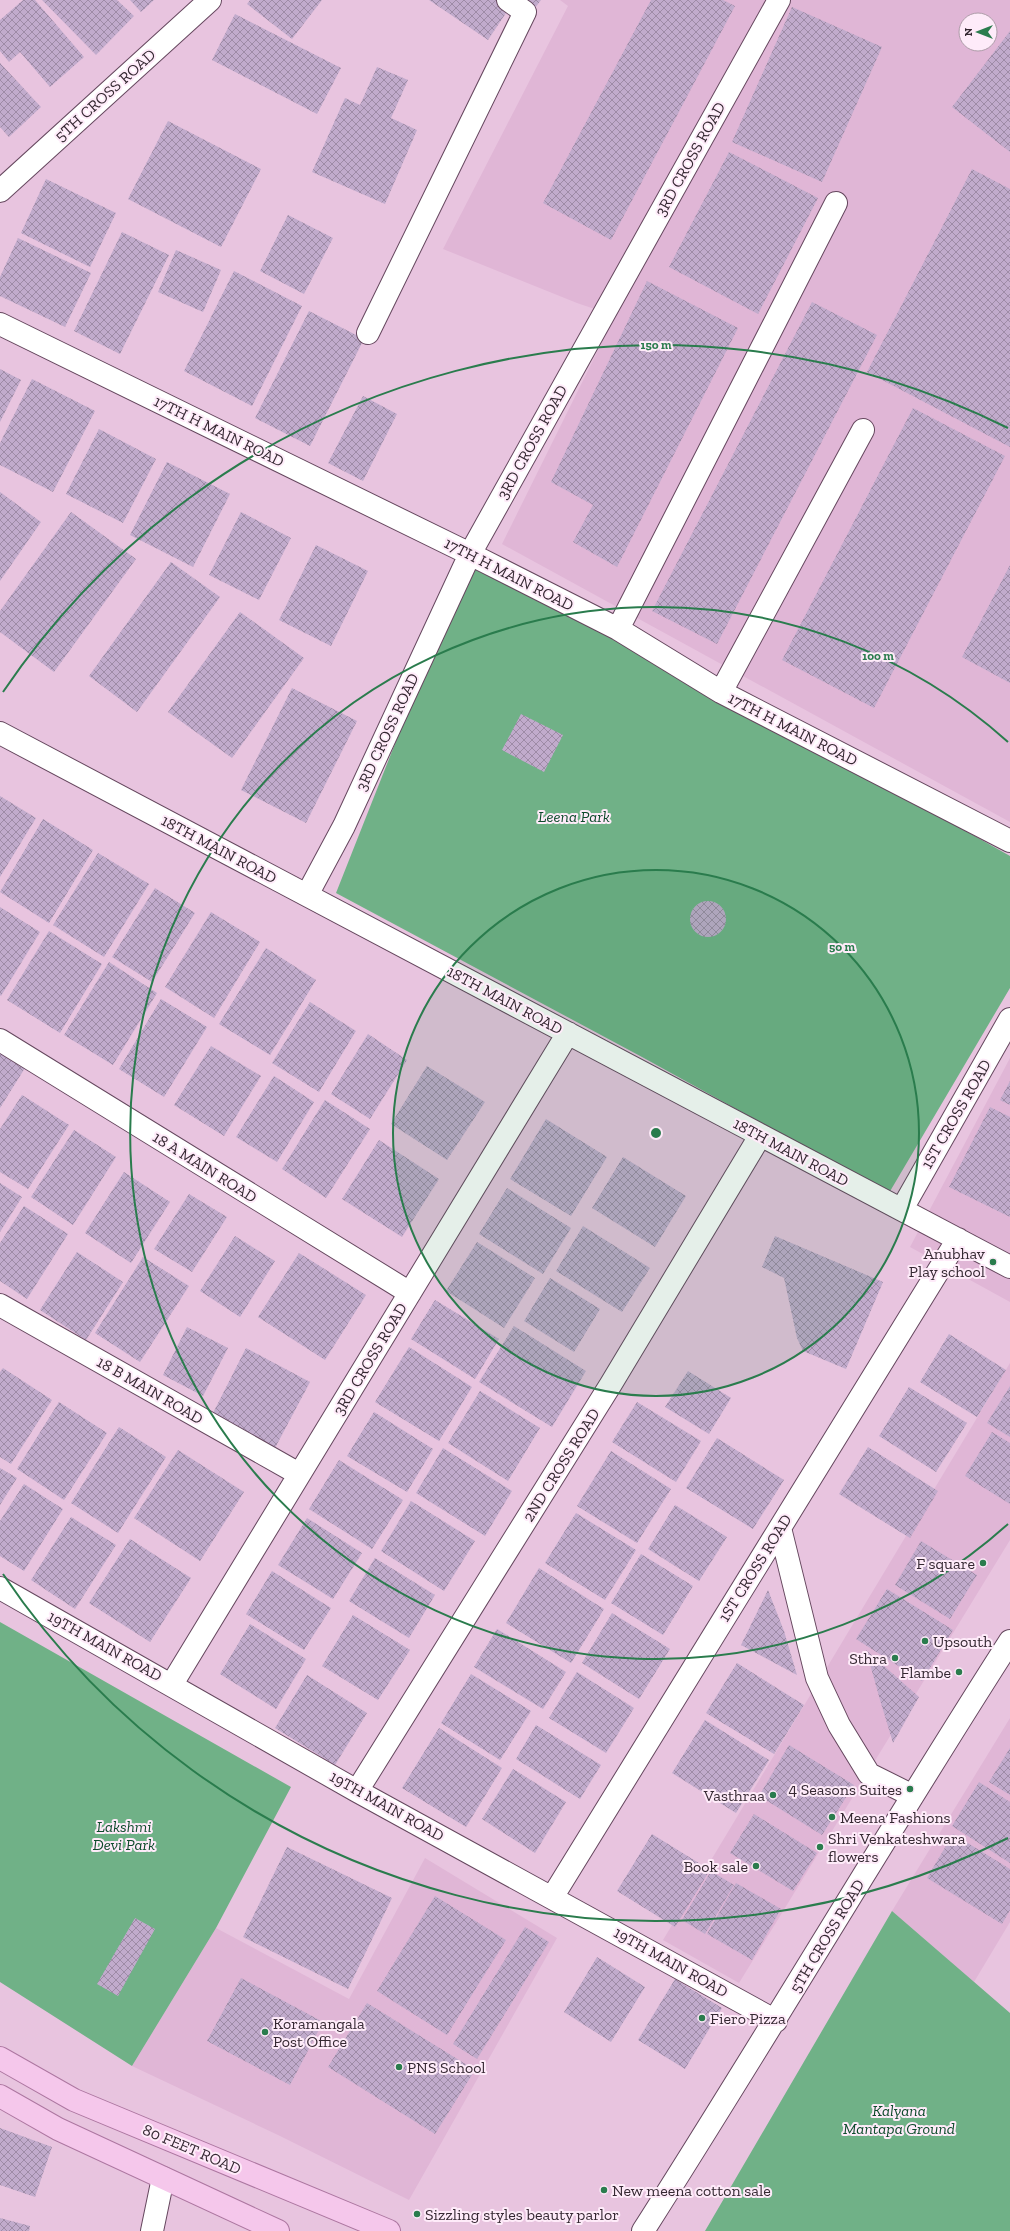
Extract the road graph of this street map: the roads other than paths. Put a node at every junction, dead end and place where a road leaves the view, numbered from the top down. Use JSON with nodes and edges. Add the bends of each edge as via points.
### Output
{"nodes":[{"id":1,"x":210,"y":0,"type":"edge"},
{"id":2,"x":508,"y":0,"type":"edge"},
{"id":3,"x":779,"y":0,"type":"edge"},
{"id":4,"x":0,"y":191,"type":"edge"},
{"id":5,"x":836,"y":203,"type":"dead end"},
{"id":6,"x":0,"y":324,"type":"edge"},
{"id":7,"x":368,"y":333,"type":"dead end"},
{"id":8,"x":863,"y":430,"type":"dead end"},
{"id":9,"x":470,"y":554,"type":"junction"},
{"id":10,"x":618,"y":629,"type":"junction"},
{"id":11,"x":721,"y":692,"type":"junction"},
{"id":12,"x":0,"y":733,"type":"edge"},
{"id":13,"x":1010,"y":841,"type":"edge"},
{"id":14,"x":307,"y":895,"type":"junction"},
{"id":15,"x":1010,"y":1019,"type":"edge"},
{"id":16,"x":568,"y":1033,"type":"junction"},
{"id":17,"x":0,"y":1040,"type":"edge"},
{"id":18,"x":760,"y":1136,"type":"junction"},
{"id":19,"x":902,"y":1209,"type":"junction"},
{"id":20,"x":958,"y":1239,"type":"junction"},
{"id":21,"x":1010,"y":1267,"type":"edge"},
{"id":22,"x":410,"y":1293,"type":"junction"},
{"id":23,"x":0,"y":1304,"type":"edge"},
{"id":24,"x":299,"y":1474,"type":"junction"},
{"id":25,"x":780,"y":1528,"type":"junction"},
{"id":26,"x":0,"y":1588,"type":"edge"},
{"id":27,"x":1010,"y":1641,"type":"edge"},
{"id":28,"x":172,"y":1684,"type":"junction"},
{"id":29,"x":357,"y":1791,"type":"junction"},
{"id":30,"x":911,"y":1795,"type":"junction"},
{"id":31,"x":553,"y":1896,"type":"junction"},
{"id":32,"x":776,"y":2021,"type":"junction"},
{"id":33,"x":0,"y":2058,"type":"edge"},
{"id":34,"x":0,"y":2096,"type":"edge"},
{"id":35,"x":163,"y":2178,"type":"junction"},
{"id":36,"x":152,"y":2231,"type":"edge"},
{"id":37,"x":278,"y":2231,"type":"edge"},
{"id":38,"x":390,"y":2231,"type":"edge"},
{"id":39,"x":643,"y":2231,"type":"edge"}],
"edges":[{"from":1,"to":4,"type":"street","name":"5TH CROSS ROAD"},
{"from":2,"to":7,"type":"street","via":[[525,12]]},
{"from":3,"to":9,"type":"street","name":"3RD CROSS ROAD"},
{"from":5,"to":10,"type":"street"},
{"from":6,"to":9,"type":"street","name":"17TH H MAIN ROAD"},
{"from":8,"to":11,"type":"street"},
{"from":9,"to":10,"type":"street","name":"17TH H MAIN ROAD"},
{"from":9,"to":14,"type":"street","name":"3RD CROSS ROAD","via":[[344,826]]},
{"from":10,"to":11,"type":"street","name":"17TH H MAIN ROAD"},
{"from":11,"to":13,"type":"street","name":"17TH H MAIN ROAD"},
{"from":12,"to":14,"type":"street","name":"18TH MAIN ROAD"},
{"from":14,"to":16,"type":"street","name":"18TH MAIN ROAD"},
{"from":15,"to":19,"type":"street","name":"1ST CROSS ROAD"},
{"from":16,"to":18,"type":"street","name":"18TH MAIN ROAD"},
{"from":16,"to":22,"type":"street","name":"3RD CROSS ROAD"},
{"from":17,"to":22,"type":"street","name":"18 A MAIN ROAD"},
{"from":18,"to":19,"type":"street","name":"18TH MAIN ROAD"},
{"from":18,"to":29,"type":"street","name":"2ND CROSS ROAD","via":[[611,1384]]},
{"from":19,"to":20,"type":"street","name":"18TH MAIN ROAD"},
{"from":20,"to":21,"type":"street","name":"18TH MAIN ROAD"},
{"from":20,"to":25,"type":"street","name":"1ST CROSS ROAD"},
{"from":22,"to":24,"type":"street","name":"3RD CROSS ROAD"},
{"from":23,"to":24,"type":"street","name":"18 B MAIN ROAD"},
{"from":24,"to":28,"type":"street","name":"3RD CROSS ROAD"},
{"from":25,"to":30,"type":"street","via":[[817,1678],[839,1725],[869,1774]]},
{"from":25,"to":31,"type":"street","name":"1ST CROSS ROAD"},
{"from":26,"to":28,"type":"street","name":"19TH MAIN ROAD"},
{"from":27,"to":30,"type":"street","name":"5TH CROSS ROAD"},
{"from":28,"to":29,"type":"street","name":"19TH MAIN ROAD"},
{"from":29,"to":31,"type":"street","name":"19TH MAIN ROAD"},
{"from":30,"to":32,"type":"street","name":"5TH CROSS ROAD"},
{"from":31,"to":32,"type":"street","name":"19TH MAIN ROAD"},
{"from":32,"to":39,"type":"street","name":"5TH CROSS ROAD"},
{"from":33,"to":38,"type":"main road","name":"80 FEET ROAD","via":[[74,2100]]},
{"from":34,"to":35,"type":"main road","via":[[58,2129]]},
{"from":35,"to":36,"type":"street"},
{"from":35,"to":37,"type":"main road"}]}
